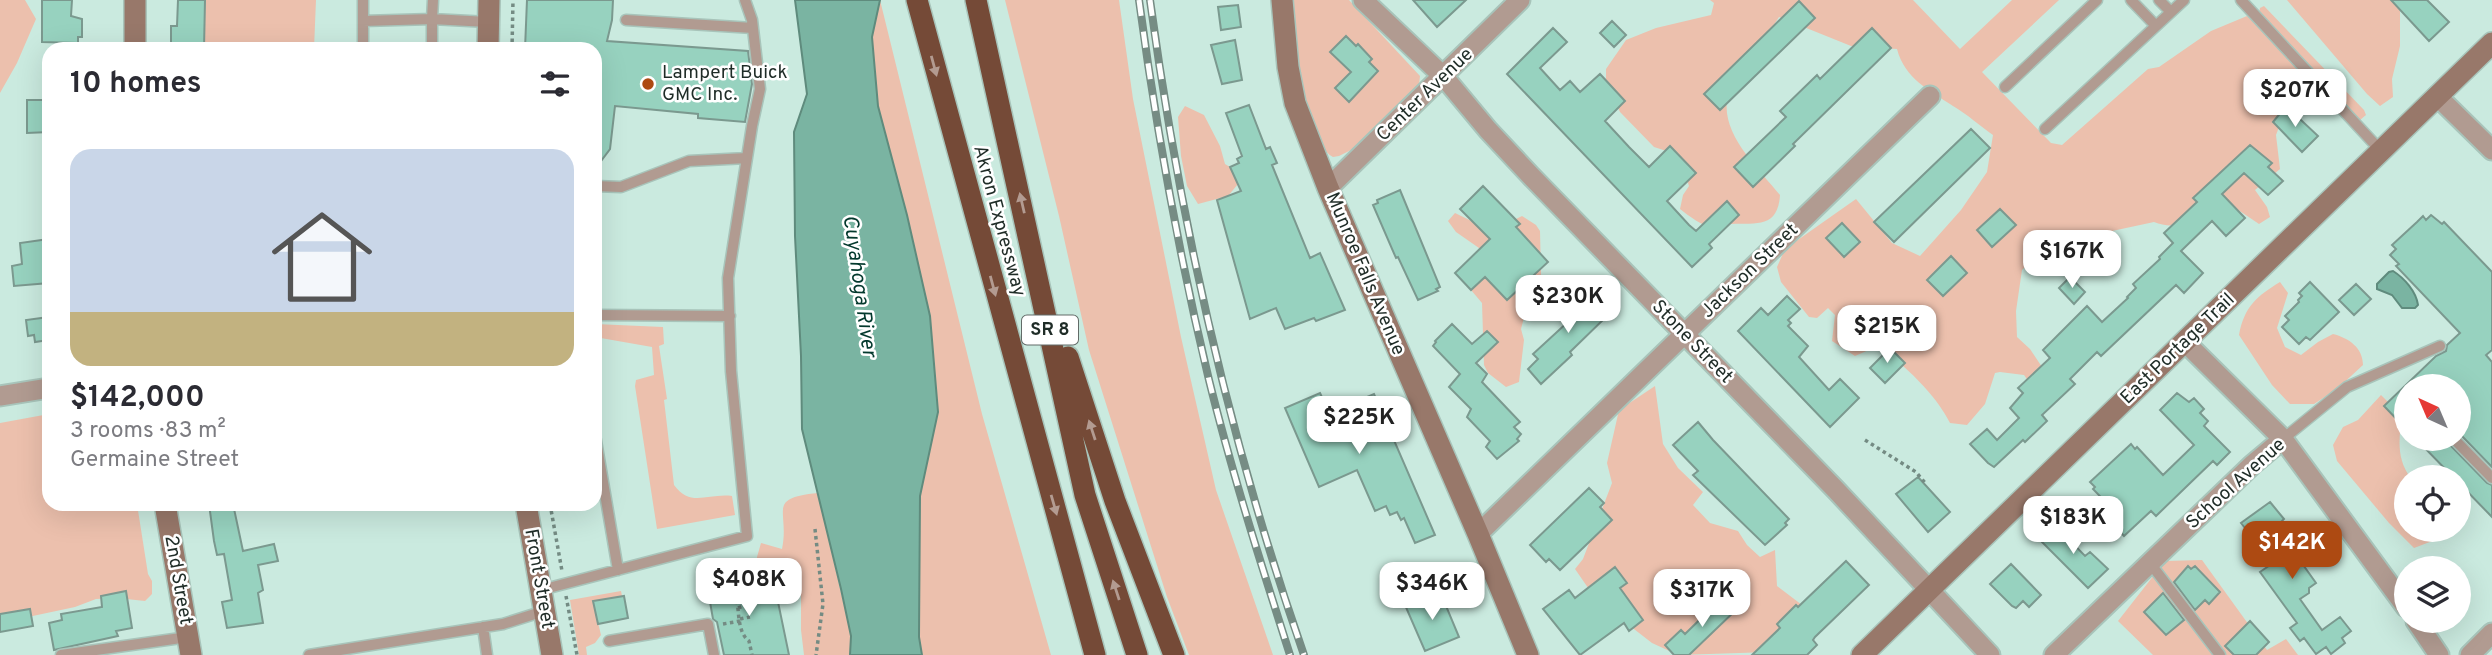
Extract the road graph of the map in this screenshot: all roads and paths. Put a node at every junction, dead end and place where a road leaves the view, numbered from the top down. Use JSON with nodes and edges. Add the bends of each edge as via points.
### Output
{"nodes":[{"id":1,"x":135,"y":0,"type":"edge"},
{"id":2,"x":363,"y":0,"type":"edge"},
{"id":3,"x":433,"y":0,"type":"edge"},
{"id":4,"x":489,"y":0,"type":"edge"},
{"id":5,"x":513,"y":0,"type":"edge"},
{"id":6,"x":745,"y":0,"type":"edge"},
{"id":7,"x":916,"y":0,"type":"edge"},
{"id":8,"x":976,"y":0,"type":"edge"},
{"id":9,"x":1283,"y":0,"type":"edge"},
{"id":10,"x":1363,"y":0,"type":"edge"},
{"id":11,"x":1520,"y":0,"type":"edge"},
{"id":12,"x":2097,"y":0,"type":"edge"},
{"id":13,"x":2131,"y":0,"type":"edge"},
{"id":14,"x":2159,"y":0,"type":"edge"},
{"id":15,"x":2184,"y":0,"type":"edge"},
{"id":16,"x":2241,"y":0,"type":"edge"},
{"id":17,"x":2171,"y":12,"type":"junction"},
{"id":18,"x":432,"y":19,"type":"junction"},
{"id":19,"x":626,"y":20,"type":"dead end"},
{"id":20,"x":363,"y":21,"type":"junction"},
{"id":21,"x":489,"y":22,"type":"junction"},
{"id":22,"x":2156,"y":26,"type":"junction"},
{"id":23,"x":753,"y":28,"type":"junction"},
{"id":24,"x":135,"y":42,"type":"edge"},
{"id":25,"x":363,"y":42,"type":"edge"},
{"id":26,"x":432,"y":42,"type":"edge"},
{"id":27,"x":488,"y":42,"type":"edge"},
{"id":28,"x":512,"y":42,"type":"edge"},
{"id":29,"x":2492,"y":43,"type":"edge"},
{"id":30,"x":1444,"y":77,"type":"junction"},
{"id":31,"x":2006,"y":87,"type":"dead end"},
{"id":32,"x":1930,"y":96,"type":"dead end"},
{"id":33,"x":2437,"y":96,"type":"junction"},
{"id":34,"x":2045,"y":129,"type":"dead end"},
{"id":35,"x":2492,"y":150,"type":"edge"},
{"id":36,"x":2382,"y":151,"type":"junction"},
{"id":37,"x":747,"y":158,"type":"junction"},
{"id":38,"x":602,"y":186,"type":"edge"},
{"id":39,"x":1328,"y":188,"type":"junction"},
{"id":40,"x":1033,"y":251,"type":"junction"},
{"id":41,"x":602,"y":315,"type":"edge"},
{"id":42,"x":730,"y":316,"type":"junction"},
{"id":43,"x":1685,"y":335,"type":"junction"},
{"id":44,"x":2185,"y":342,"type":"junction"},
{"id":45,"x":2440,"y":346,"type":"dead end"},
{"id":46,"x":42,"y":389,"type":"edge"},
{"id":47,"x":0,"y":396,"type":"edge"},
{"id":48,"x":2283,"y":439,"type":"junction"},
{"id":49,"x":1865,"y":440,"type":"dead end"},
{"id":50,"x":2467,"y":452,"type":"edge"},
{"id":51,"x":602,"y":476,"type":"edge"},
{"id":52,"x":2492,"y":478,"type":"edge"},
{"id":53,"x":1925,"y":485,"type":"dead end"},
{"id":54,"x":166,"y":511,"type":"edge"},
{"id":55,"x":527,"y":511,"type":"edge"},
{"id":56,"x":815,"y":529,"type":"dead end"},
{"id":57,"x":1478,"y":534,"type":"junction"},
{"id":58,"x":1063,"y":540,"type":"junction"},
{"id":59,"x":2150,"y":563,"type":"junction"},
{"id":60,"x":618,"y":570,"type":"junction"},
{"id":61,"x":738,"y":584,"type":"dead end"},
{"id":62,"x":1931,"y":590,"type":"junction"},
{"id":63,"x":2394,"y":591,"type":"edge"},
{"id":64,"x":543,"y":601,"type":"junction"},
{"id":65,"x":750,"y":604,"type":"dead end"},
{"id":66,"x":738,"y":608,"type":"junction"},
{"id":67,"x":750,"y":617,"type":"dead end"},
{"id":68,"x":740,"y":620,"type":"junction"},
{"id":69,"x":714,"y":625,"type":"dead end"},
{"id":70,"x":483,"y":627,"type":"junction"},
{"id":71,"x":2424,"y":633,"type":"edge"},
{"id":72,"x":2492,"y":633,"type":"edge"},
{"id":73,"x":608,"y":641,"type":"dead end"},
{"id":74,"x":190,"y":646,"type":"edge"},
{"id":75,"x":61,"y":655,"type":"edge"},
{"id":76,"x":309,"y":655,"type":"edge"},
{"id":77,"x":487,"y":655,"type":"edge"},
{"id":78,"x":552,"y":655,"type":"edge"},
{"id":79,"x":714,"y":655,"type":"edge"},
{"id":80,"x":752,"y":655,"type":"edge"},
{"id":81,"x":816,"y":655,"type":"edge"},
{"id":82,"x":1087,"y":655,"type":"edge"},
{"id":83,"x":1095,"y":655,"type":"edge"},
{"id":84,"x":1137,"y":655,"type":"edge"},
{"id":85,"x":1174,"y":655,"type":"edge"},
{"id":86,"x":1528,"y":655,"type":"edge"},
{"id":87,"x":1862,"y":655,"type":"edge"},
{"id":88,"x":1990,"y":655,"type":"edge"},
{"id":89,"x":2054,"y":655,"type":"edge"},
{"id":90,"x":2220,"y":655,"type":"edge"},
{"id":91,"x":2439,"y":655,"type":"edge"},
{"id":92,"x":2470,"y":655,"type":"edge"}],
"edges":[{"from":1,"to":24,"type":"street"},
{"from":2,"to":20,"type":"lane"},
{"from":3,"to":18,"type":"lane"},
{"from":4,"to":21,"type":"street"},
{"from":5,"to":28,"type":"path"},
{"from":6,"to":23,"type":"lane"},
{"from":7,"to":58,"type":"highway","name":"Akron Expressway","number":"SR 8","one_way":true},
{"from":40,"to":8,"type":"highway","name":"Akron Expressway","number":"SR 8","one_way":true},
{"from":9,"to":39,"type":"street","name":"Munroe Falls Avenue","via":[[1293,94]]},
{"from":10,"to":30,"type":"street","name":"Stone Street"},
{"from":11,"to":30,"type":"street","name":"Center Avenue"},
{"from":12,"to":31,"type":"lane"},
{"from":13,"to":22,"type":"lane"},
{"from":14,"to":17,"type":"lane"},
{"from":15,"to":17,"type":"lane"},
{"from":16,"to":36,"type":"lane"},
{"from":17,"to":22,"type":"lane"},
{"from":18,"to":20,"type":"lane"},
{"from":18,"to":21,"type":"lane"},
{"from":18,"to":26,"type":"lane"},
{"from":19,"to":23,"type":"lane"},
{"from":20,"to":25,"type":"lane"},
{"from":21,"to":27,"type":"street"},
{"from":22,"to":34,"type":"lane"},
{"from":23,"to":37,"type":"lane","via":[[760,89]]},
{"from":29,"to":33,"type":"street","name":"East Portage Trail"},
{"from":30,"to":39,"type":"street","name":"Center Avenue"},
{"from":30,"to":43,"type":"street","name":"Stone Street","via":[[1488,130]]},
{"from":32,"to":43,"type":"street","name":"Jackson Street"},
{"from":33,"to":35,"type":"street"},
{"from":33,"to":36,"type":"street","name":"East Portage Trail"},
{"from":36,"to":44,"type":"street","name":"East Portage Trail"},
{"from":37,"to":38,"type":"lane","via":[[689,161],[621,187]]},
{"from":37,"to":42,"type":"lane","via":[[729,278]]},
{"from":39,"to":57,"type":"street","name":"Munroe Falls Avenue"},
{"from":84,"to":40,"type":"highway","name":"Akron Expressway","number":"SR 8","one_way":true,"via":[[1085,495]]},
{"from":85,"to":40,"type":"highway","one_way":true,"via":[[1115,501]]},
{"from":41,"to":42,"type":"lane"},
{"from":42,"to":60,"type":"lane","via":[[747,536]]},
{"from":43,"to":57,"type":"street","name":"Jackson Street"},
{"from":43,"to":62,"type":"street","name":"Stone Street"},
{"from":44,"to":48,"type":"street"},
{"from":44,"to":62,"type":"street","name":"East Portage Trail"},
{"from":45,"to":48,"type":"lane","name":"School Avenue","via":[[2347,387]]},
{"from":46,"to":47,"type":"street"},
{"from":48,"to":59,"type":"street","name":"School Avenue"},
{"from":48,"to":63,"type":"street"},
{"from":49,"to":53,"type":"path","via":[[1916,472]]},
{"from":50,"to":52,"type":"lane"},
{"from":51,"to":60,"type":"lane"},
{"from":54,"to":74,"type":"street","name":"2nd Street"},
{"from":55,"to":64,"type":"street","name":"Front Street"},
{"from":56,"to":81,"type":"path","via":[[823,604]]},
{"from":57,"to":86,"type":"street","name":"Munroe Falls Avenue"},
{"from":58,"to":82,"type":"highway"},
{"from":58,"to":83,"type":"highway","name":"Akron Expressway","number":"SR 8"},
{"from":59,"to":89,"type":"street","name":"School Avenue"},
{"from":59,"to":90,"type":"lane"},
{"from":60,"to":64,"type":"lane"},
{"from":61,"to":66,"type":"path"},
{"from":62,"to":87,"type":"street","name":"East Portage Trail"},
{"from":62,"to":88,"type":"street","name":"Stone Street"},
{"from":64,"to":70,"type":"lane","via":[[503,624]]},
{"from":64,"to":78,"type":"street","name":"Front Street"},
{"from":65,"to":66,"type":"path"},
{"from":66,"to":68,"type":"path"},
{"from":67,"to":68,"type":"path"},
{"from":68,"to":69,"type":"path"},
{"from":68,"to":80,"type":"path"},
{"from":70,"to":76,"type":"lane"},
{"from":70,"to":77,"type":"lane"},
{"from":71,"to":91,"type":"street"},
{"from":72,"to":92,"type":"street"},
{"from":73,"to":79,"type":"lane","via":[[708,624]]},
{"from":74,"to":75,"type":"lane"}]}
